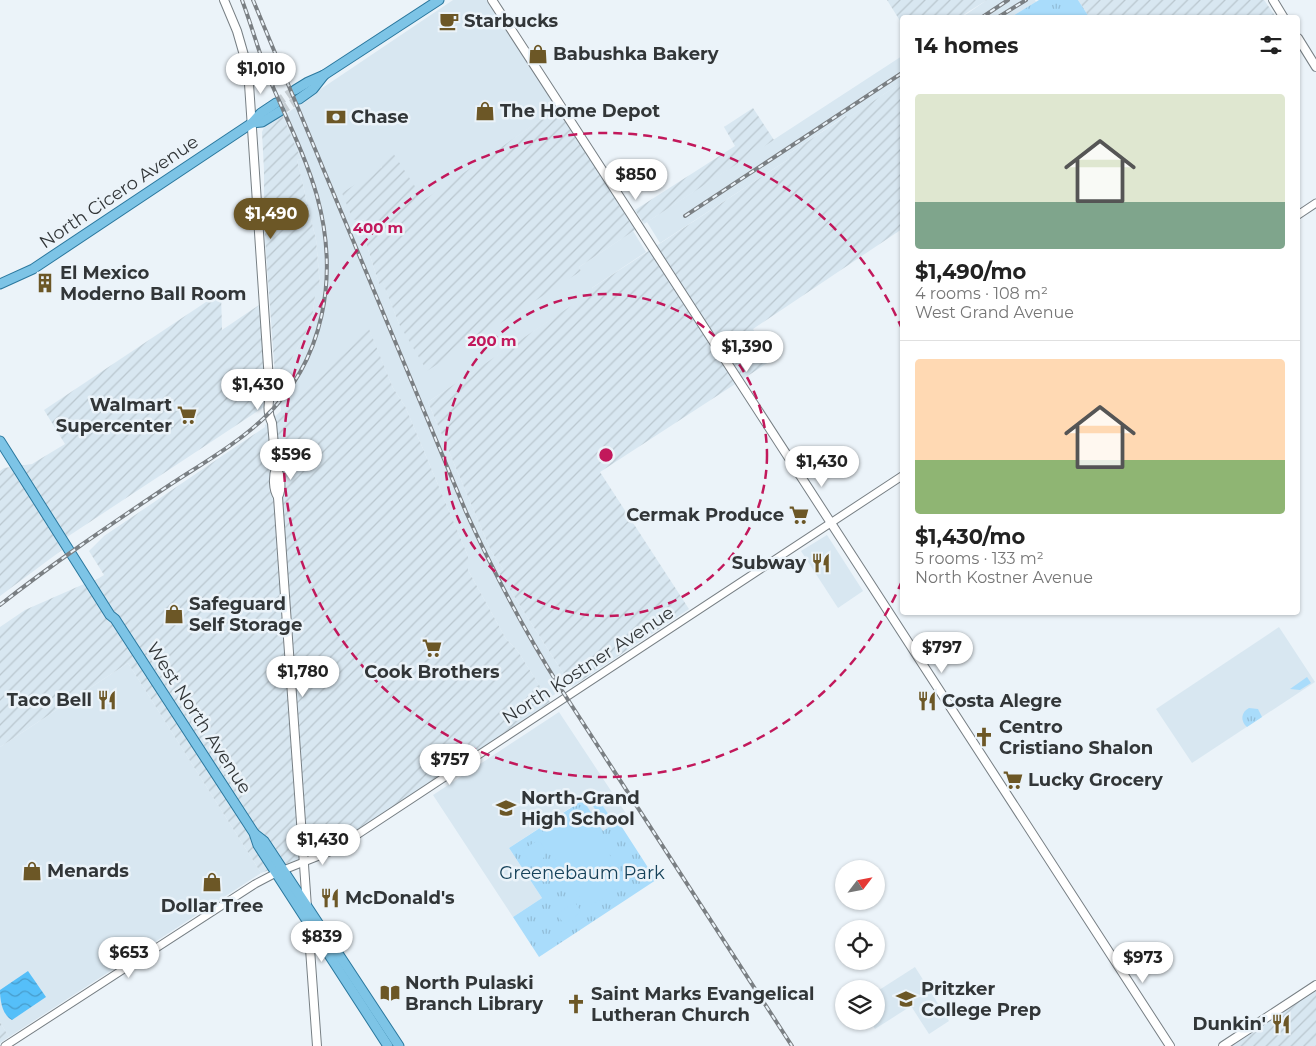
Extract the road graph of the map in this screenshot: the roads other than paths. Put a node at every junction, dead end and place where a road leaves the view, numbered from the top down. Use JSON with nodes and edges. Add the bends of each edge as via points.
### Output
{"nodes":[{"id":1,"x":224,"y":0,"type":"edge"},
{"id":2,"x":439,"y":0,"type":"edge"},
{"id":3,"x":492,"y":0,"type":"edge"},
{"id":4,"x":1273,"y":0,"type":"edge"},
{"id":5,"x":1282,"y":15,"type":"edge"},
{"id":6,"x":1300,"y":41,"type":"edge"},
{"id":7,"x":1316,"y":67,"type":"edge"},
{"id":8,"x":297,"y":94,"type":"tunnel mouth"},
{"id":9,"x":278,"y":107,"type":"tunnel mouth"},
{"id":10,"x":252,"y":122,"type":"junction"},
{"id":11,"x":1316,"y":203,"type":"edge"},
{"id":12,"x":1300,"y":214,"type":"edge"},
{"id":13,"x":0,"y":284,"type":"edge"},
{"id":14,"x":0,"y":441,"type":"edge"},
{"id":15,"x":900,"y":477,"type":"edge"},
{"id":16,"x":831,"y":523,"type":"junction"},
{"id":17,"x":303,"y":863,"type":"junction"},
{"id":18,"x":280,"y":872,"type":"junction"},
{"id":19,"x":307,"y":904,"type":"junction"},
{"id":20,"x":308,"y":923,"type":"junction"},
{"id":21,"x":1316,"y":984,"type":"edge"},
{"id":22,"x":5,"y":1046,"type":"edge"},
{"id":23,"x":316,"y":1046,"type":"edge"},
{"id":24,"x":388,"y":1046,"type":"edge"},
{"id":25,"x":399,"y":1046,"type":"edge"},
{"id":26,"x":1170,"y":1046,"type":"edge"},
{"id":27,"x":1223,"y":1046,"type":"edge"}],
"edges":[{"from":1,"to":10,"type":"main road","via":[[248,69]]},
{"from":2,"to":8,"type":"main road","via":[[324,75],[313,89]]},
{"from":3,"to":16,"type":"main road"},
{"from":4,"to":5,"type":"main road"},
{"from":6,"to":7,"type":"main road"},
{"from":9,"to":10,"type":"main road","name":"North Cicero Avenue","via":[[262,122]]},
{"from":10,"to":13,"type":"main road","name":"North Cicero Avenue","via":[[34,268]]},
{"from":10,"to":17,"type":"main road","via":[[270,396],[274,401],[272,423],[280,482],[278,497]]},
{"from":11,"to":12,"type":"street"},
{"from":14,"to":18,"type":"main road","name":"West North Avenue","via":[[71,544],[115,612],[115,619],[255,834],[264,841]]},
{"from":15,"to":16,"type":"street","name":"North Kostner Avenue"},
{"from":16,"to":17,"type":"street","name":"North Kostner Avenue","via":[[334,850]]},
{"from":16,"to":26,"type":"main road"},
{"from":17,"to":18,"type":"street","name":"North Kostner Avenue"},
{"from":17,"to":19,"type":"main road"},
{"from":18,"to":19,"type":"main road","name":"West North Avenue"},
{"from":18,"to":20,"type":"main road","name":"West North Avenue"},
{"from":18,"to":22,"type":"street","name":"North Kostner Avenue","via":[[240,893]]},
{"from":19,"to":20,"type":"main road"},
{"from":19,"to":25,"type":"main road","name":"West North Avenue"},
{"from":20,"to":23,"type":"main road"},
{"from":20,"to":24,"type":"main road","name":"West North Avenue"},
{"from":21,"to":27,"type":"main road"}]}
